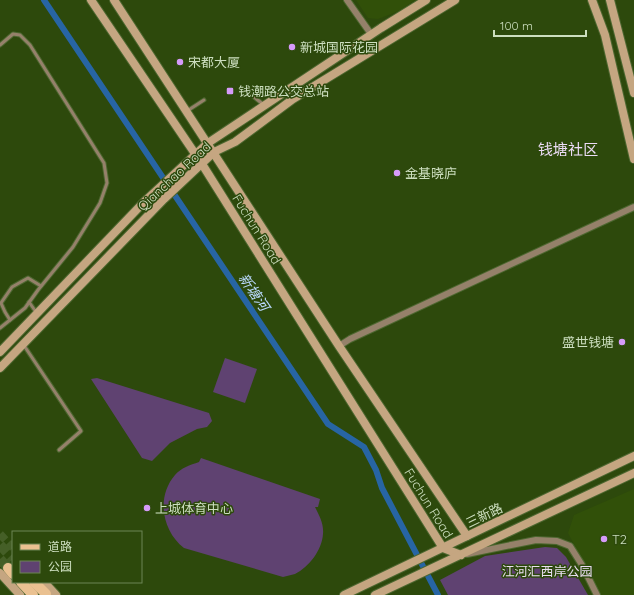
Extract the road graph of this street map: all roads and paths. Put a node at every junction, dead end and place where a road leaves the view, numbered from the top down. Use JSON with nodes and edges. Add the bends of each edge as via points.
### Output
{"nodes":[{"id":1,"x":91,"y":0,"type":"edge"},
{"id":2,"x":114,"y":0,"type":"edge"},
{"id":3,"x":347,"y":0,"type":"edge"},
{"id":4,"x":426,"y":0,"type":"edge"},
{"id":5,"x":455,"y":0,"type":"edge"},
{"id":6,"x":592,"y":0,"type":"edge"},
{"id":7,"x":610,"y":0,"type":"edge"},
{"id":8,"x":371,"y":34,"type":"junction"},
{"id":9,"x":0,"y":45,"type":"edge"},
{"id":10,"x":249,"y":93,"type":"dead end"},
{"id":11,"x":634,"y":93,"type":"edge"},
{"id":12,"x":204,"y":100,"type":"dead end"},
{"id":13,"x":264,"y":105,"type":"junction"},
{"id":14,"x":187,"y":111,"type":"junction"},
{"id":15,"x":208,"y":143,"type":"junction"},
{"id":16,"x":214,"y":152,"type":"junction"},
{"id":17,"x":196,"y":155,"type":"junction"},
{"id":18,"x":634,"y":159,"type":"edge"},
{"id":19,"x":202,"y":164,"type":"junction"},
{"id":20,"x":634,"y":207,"type":"edge"},
{"id":21,"x":41,"y":286,"type":"junction"},
{"id":22,"x":29,"y":302,"type":"junction"},
{"id":23,"x":37,"y":314,"type":"junction"},
{"id":24,"x":10,"y":320,"type":"junction"},
{"id":25,"x":0,"y":328,"type":"edge"},
{"id":26,"x":23,"y":344,"type":"junction"},
{"id":27,"x":339,"y":346,"type":"junction"},
{"id":28,"x":0,"y":352,"type":"edge"},
{"id":29,"x":0,"y":368,"type":"edge"},
{"id":30,"x":59,"y":450,"type":"dead end"},
{"id":31,"x":634,"y":456,"type":"edge"},
{"id":32,"x":634,"y":473,"type":"edge"},
{"id":33,"x":467,"y":536,"type":"junction"},
{"id":34,"x":443,"y":548,"type":"junction"},
{"id":35,"x":461,"y":555,"type":"junction"},
{"id":36,"x":7,"y":572,"type":"tunnel mouth"},
{"id":37,"x":12,"y":581,"type":"edge"},
{"id":38,"x":13,"y":583,"type":"edge"},
{"id":39,"x":22,"y":583,"type":"edge"},
{"id":40,"x":35,"y":583,"type":"edge"},
{"id":41,"x":45,"y":583,"type":"edge"},
{"id":42,"x":46,"y":594,"type":"dead end"},
{"id":43,"x":20,"y":595,"type":"edge"},
{"id":44,"x":33,"y":595,"type":"edge"},
{"id":45,"x":56,"y":595,"type":"edge"},
{"id":46,"x":344,"y":595,"type":"edge"},
{"id":47,"x":375,"y":595,"type":"edge"},
{"id":48,"x":597,"y":595,"type":"edge"}],
"edges":[{"from":1,"to":17,"type":"main road","name":"Fuchun Road"},
{"from":2,"to":14,"type":"main road","name":"Fuchun Road"},
{"from":3,"to":8,"type":"street"},
{"from":4,"to":8,"type":"main road","name":"Qianchao Road"},
{"from":5,"to":16,"type":"main road","name":"Qianchao Road","via":[[293,99],[235,142]]},
{"from":6,"to":18,"type":"main road","via":[[605,35]]},
{"from":7,"to":11,"type":"main road"},
{"from":8,"to":13,"type":"main road","name":"Qianchao Road"},
{"from":9,"to":21,"type":"lane","via":[[13,34],[20,35],[30,45],[104,163],[107,183],[100,203],[73,247]]},
{"from":10,"to":13,"type":"lane"},
{"from":12,"to":14,"type":"lane"},
{"from":13,"to":15,"type":"main road","name":"Qianchao Road"},
{"from":14,"to":15,"type":"main road","name":"Fuchun Road"},
{"from":15,"to":16,"type":"main road","name":"Fuchun Road"},
{"from":15,"to":17,"type":"main road","name":"Qianchao Road"},
{"from":16,"to":19,"type":"main road","name":"Qianchao Road"},
{"from":16,"to":27,"type":"main road","name":"Fuchun Road"},
{"from":17,"to":19,"type":"main road","name":"Fuchun Road"},
{"from":17,"to":23,"type":"main road","name":"Qianchao Road","via":[[176,172]]},
{"from":19,"to":26,"type":"main road","name":"Qianchao Road","via":[[164,199]]},
{"from":19,"to":34,"type":"main road","name":"Fuchun Road"},
{"from":20,"to":27,"type":"street"},
{"from":21,"to":22,"type":"lane"},
{"from":21,"to":24,"type":"lane","via":[[28,278],[12,287],[1,303]]},
{"from":22,"to":23,"type":"lane"},
{"from":22,"to":24,"type":"lane"},
{"from":23,"to":28,"type":"main road","name":"Qianchao Road"},
{"from":24,"to":25,"type":"lane"},
{"from":26,"to":29,"type":"main road","name":"Qianchao Road"},
{"from":26,"to":30,"type":"lane","via":[[81,431]]},
{"from":27,"to":33,"type":"main road","name":"Fuchun Road"},
{"from":31,"to":33,"type":"main road","name":"三新路"},
{"from":32,"to":35,"type":"main road","name":"三新路"},
{"from":33,"to":34,"type":"main road","name":"三新路"},
{"from":33,"to":35,"type":"main road","name":"Fuchun Road"},
{"from":34,"to":35,"type":"main road","name":"Fuchun Road"},
{"from":34,"to":46,"type":"main road","name":"三新路"},
{"from":35,"to":47,"type":"main road","name":"三新路"},
{"from":35,"to":48,"type":"street","name":"三新路","via":[[536,540],[557,541],[570,546]]},
{"from":36,"to":37,"type":"main road"},
{"from":38,"to":43,"type":"main road"},
{"from":39,"to":44,"type":"main road"},
{"from":40,"to":42,"type":"main road"},
{"from":41,"to":45,"type":"main road"}]}
